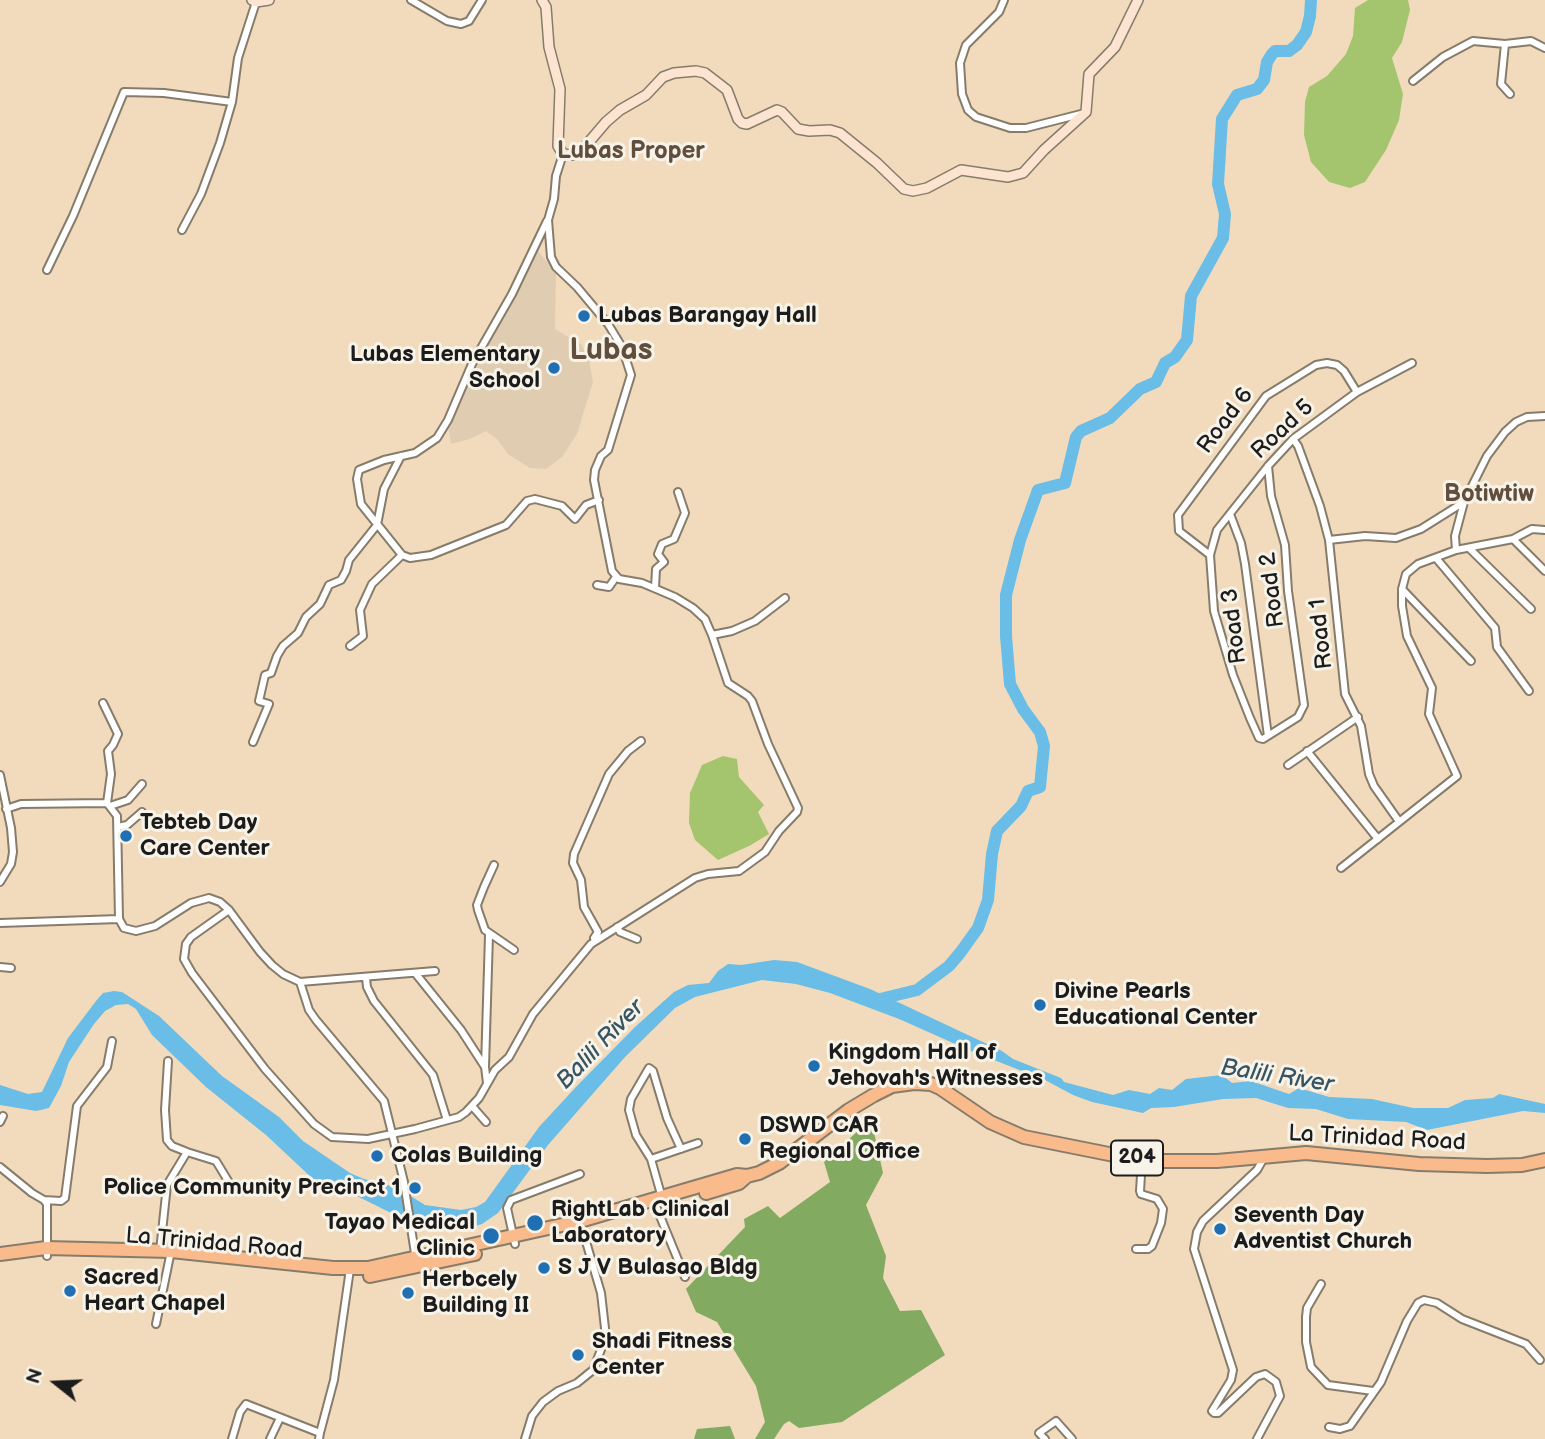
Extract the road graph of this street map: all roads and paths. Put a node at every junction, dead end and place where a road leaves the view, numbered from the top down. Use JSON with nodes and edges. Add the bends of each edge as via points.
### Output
{"nodes":[{"id":1,"x":269,"y":0,"type":"edge"},
{"id":2,"x":411,"y":0,"type":"edge"},
{"id":3,"x":482,"y":0,"type":"edge"},
{"id":4,"x":1003,"y":0,"type":"edge"},
{"id":5,"x":1138,"y":0,"type":"edge"},
{"id":6,"x":254,"y":1,"type":"edge"},
{"id":7,"x":544,"y":1,"type":"edge"},
{"id":8,"x":1505,"y":44,"type":"junction"},
{"id":9,"x":1545,"y":48,"type":"edge"},
{"id":10,"x":1413,"y":81,"type":"dead end"},
{"id":11,"x":1510,"y":93,"type":"dead end"},
{"id":12,"x":232,"y":103,"type":"junction"},
{"id":13,"x":1086,"y":112,"type":"junction"},
{"id":14,"x":563,"y":155,"type":"junction"},
{"id":15,"x":548,"y":220,"type":"junction"},
{"id":16,"x":182,"y":230,"type":"dead end"},
{"id":17,"x":47,"y":270,"type":"dead end"},
{"id":18,"x":1412,"y":363,"type":"dead end"},
{"id":19,"x":1357,"y":392,"type":"junction"},
{"id":20,"x":1545,"y":416,"type":"edge"},
{"id":21,"x":1293,"y":439,"type":"junction"},
{"id":22,"x":401,"y":456,"type":"junction"},
{"id":23,"x":1268,"y":466,"type":"junction"},
{"id":24,"x":678,"y":492,"type":"dead end"},
{"id":25,"x":598,"y":500,"type":"junction"},
{"id":26,"x":1464,"y":502,"type":"junction"},
{"id":27,"x":1230,"y":514,"type":"junction"},
{"id":28,"x":377,"y":525,"type":"junction"},
{"id":29,"x":1545,"y":530,"type":"edge"},
{"id":30,"x":1513,"y":539,"type":"junction"},
{"id":31,"x":1329,"y":540,"type":"junction"},
{"id":32,"x":1469,"y":548,"type":"junction"},
{"id":33,"x":1456,"y":550,"type":"junction"},
{"id":34,"x":402,"y":555,"type":"junction"},
{"id":35,"x":1210,"y":555,"type":"junction"},
{"id":36,"x":1436,"y":558,"type":"junction"},
{"id":37,"x":1545,"y":570,"type":"edge"},
{"id":38,"x":616,"y":577,"type":"junction"},
{"id":39,"x":597,"y":586,"type":"dead end"},
{"id":40,"x":655,"y":588,"type":"junction"},
{"id":41,"x":1402,"y":589,"type":"junction"},
{"id":42,"x":785,"y":598,"type":"dead end"},
{"id":43,"x":1531,"y":609,"type":"dead end"},
{"id":44,"x":712,"y":635,"type":"junction"},
{"id":45,"x":350,"y":646,"type":"dead end"},
{"id":46,"x":1471,"y":661,"type":"dead end"},
{"id":47,"x":1529,"y":691,"type":"dead end"},
{"id":48,"x":103,"y":703,"type":"dead end"},
{"id":49,"x":1358,"y":717,"type":"junction"},
{"id":50,"x":1268,"y":736,"type":"junction"},
{"id":51,"x":641,"y":741,"type":"dead end"},
{"id":52,"x":253,"y":742,"type":"dead end"},
{"id":53,"x":1307,"y":751,"type":"junction"},
{"id":54,"x":1288,"y":765,"type":"dead end"},
{"id":55,"x":0,"y":775,"type":"edge"},
{"id":56,"x":142,"y":785,"type":"dead end"},
{"id":57,"x":109,"y":805,"type":"junction"},
{"id":58,"x":6,"y":809,"type":"junction"},
{"id":59,"x":142,"y":812,"type":"dead end"},
{"id":60,"x":1398,"y":820,"type":"junction"},
{"id":61,"x":118,"y":827,"type":"junction"},
{"id":62,"x":1378,"y":839,"type":"junction"},
{"id":63,"x":494,"y":865,"type":"dead end"},
{"id":64,"x":1341,"y":867,"type":"dead end"},
{"id":65,"x":0,"y":882,"type":"edge"},
{"id":66,"x":229,"y":910,"type":"junction"},
{"id":67,"x":119,"y":919,"type":"junction"},
{"id":68,"x":0,"y":924,"type":"edge"},
{"id":69,"x":617,"y":927,"type":"junction"},
{"id":70,"x":489,"y":934,"type":"junction"},
{"id":71,"x":637,"y":939,"type":"dead end"},
{"id":72,"x":591,"y":944,"type":"junction"},
{"id":73,"x":513,"y":950,"type":"dead end"},
{"id":74,"x":0,"y":967,"type":"edge"},
{"id":75,"x":11,"y":968,"type":"dead end"},
{"id":76,"x":435,"y":971,"type":"dead end"},
{"id":77,"x":416,"y":974,"type":"junction"},
{"id":78,"x":366,"y":978,"type":"junction"},
{"id":79,"x":300,"y":982,"type":"junction"},
{"id":80,"x":201,"y":985,"type":"junction"},
{"id":81,"x":194,"y":990,"type":"dead end"},
{"id":82,"x":112,"y":1041,"type":"dead end"},
{"id":83,"x":168,"y":1061,"type":"dead end"},
{"id":84,"x":485,"y":1067,"type":"junction"},
{"id":85,"x":487,"y":1083,"type":"junction"},
{"id":86,"x":472,"y":1106,"type":"junction"},
{"id":87,"x":447,"y":1120,"type":"junction"},
{"id":88,"x":486,"y":1122,"type":"dead end"},
{"id":89,"x":393,"y":1135,"type":"junction"},
{"id":90,"x":698,"y":1143,"type":"dead end"},
{"id":91,"x":681,"y":1149,"type":"junction"},
{"id":92,"x":187,"y":1152,"type":"junction"},
{"id":93,"x":1265,"y":1155,"type":"junction"},
{"id":94,"x":1142,"y":1159,"type":"junction"},
{"id":95,"x":651,"y":1160,"type":"junction"},
{"id":96,"x":1545,"y":1160,"type":"edge"},
{"id":97,"x":0,"y":1167,"type":"edge"},
{"id":98,"x":580,"y":1174,"type":"dead end"},
{"id":99,"x":233,"y":1189,"type":"dead end"},
{"id":100,"x":44,"y":1200,"type":"junction"},
{"id":101,"x":659,"y":1202,"type":"junction"},
{"id":102,"x":581,"y":1224,"type":"junction"},
{"id":103,"x":514,"y":1240,"type":"junction"},
{"id":104,"x":1136,"y":1249,"type":"dead end"},
{"id":105,"x":46,"y":1252,"type":"junction"},
{"id":106,"x":0,"y":1254,"type":"edge"},
{"id":107,"x":167,"y":1254,"type":"junction"},
{"id":108,"x":0,"y":1262,"type":"edge"},
{"id":109,"x":417,"y":1263,"type":"junction"},
{"id":110,"x":350,"y":1273,"type":"junction"},
{"id":111,"x":685,"y":1277,"type":"dead end"},
{"id":112,"x":1321,"y":1284,"type":"dead end"},
{"id":113,"x":156,"y":1324,"type":"dead end"},
{"id":114,"x":1540,"y":1360,"type":"dead end"},
{"id":115,"x":1373,"y":1391,"type":"junction"},
{"id":116,"x":280,"y":1418,"type":"junction"},
{"id":117,"x":1329,"y":1427,"type":"dead end"},
{"id":118,"x":320,"y":1436,"type":"edge"},
{"id":119,"x":232,"y":1439,"type":"edge"},
{"id":120,"x":271,"y":1439,"type":"edge"},
{"id":121,"x":525,"y":1439,"type":"edge"},
{"id":122,"x":1045,"y":1439,"type":"edge"},
{"id":123,"x":1072,"y":1439,"type":"edge"},
{"id":124,"x":1257,"y":1439,"type":"edge"}],
"edges":[{"from":1,"to":6,"type":"main road"},
{"from":2,"to":3,"type":"street","via":[[461,24],[469,21]]},
{"from":4,"to":13,"type":"street","via":[[999,12],[966,45],[960,63],[968,110],[1010,128]]},
{"from":5,"to":13,"type":"main road","via":[[1115,47],[1089,74]]},
{"from":6,"to":12,"type":"street","via":[[238,58]]},
{"from":7,"to":14,"type":"main road","via":[[560,89],[558,146]]},
{"from":8,"to":9,"type":"street","via":[[1531,41]]},
{"from":8,"to":10,"type":"street","via":[[1473,41]]},
{"from":8,"to":11,"type":"street","via":[[1501,84]]},
{"from":12,"to":16,"type":"street","via":[[212,167]]},
{"from":12,"to":17,"type":"street","via":[[124,92]]},
{"from":13,"to":14,"type":"main road","via":[[1023,173],[1014,177],[961,170],[913,191],[830,130],[798,129],[777,110],[742,123],[727,90],[705,73],[688,70],[663,77],[646,95],[606,122],[583,149]]},
{"from":14,"to":15,"type":"street"},
{"from":15,"to":22,"type":"street","via":[[437,438],[425,448]]},
{"from":15,"to":25,"type":"street","via":[[556,267],[608,324],[631,375],[608,450],[595,470]]},
{"from":18,"to":19,"type":"street","name":"Road 5"},
{"from":19,"to":21,"type":"street","name":"Road 5"},
{"from":19,"to":35,"type":"street","name":"Road 6","via":[[1344,371],[1327,363],[1266,396],[1178,515],[1179,531]]},
{"from":20,"to":26,"type":"street","via":[[1527,417],[1505,432]]},
{"from":21,"to":23,"type":"street","name":"Road 5"},
{"from":21,"to":31,"type":"street","name":"Road 1"},
{"from":22,"to":28,"type":"street","via":[[384,488]]},
{"from":22,"to":28,"type":"street","via":[[363,467],[357,474],[361,504]]},
{"from":23,"to":27,"type":"street","name":"Road 5"},
{"from":23,"to":50,"type":"street","name":"Road 2","via":[[1285,545],[1304,705],[1298,717]]},
{"from":24,"to":40,"type":"street","via":[[685,513],[674,539],[662,544],[658,554],[664,562],[656,569]]},
{"from":25,"to":34,"type":"street","via":[[586,505],[575,519],[562,506],[527,501],[514,519],[497,529],[430,555]]},
{"from":25,"to":38,"type":"street"},
{"from":26,"to":31,"type":"street","via":[[1421,529],[1396,538]]},
{"from":26,"to":33,"type":"street"},
{"from":27,"to":35,"type":"street","name":"Road 5","via":[[1217,530]]},
{"from":27,"to":50,"type":"street","name":"Road 3","via":[[1245,564]]},
{"from":28,"to":34,"type":"street"},
{"from":28,"to":52,"type":"street","via":[[349,560],[341,580],[329,585],[320,604],[283,646],[271,673],[265,675],[259,701],[269,704]]},
{"from":29,"to":30,"type":"street","via":[[1532,529]]},
{"from":30,"to":32,"type":"street"},
{"from":30,"to":37,"type":"street"},
{"from":31,"to":49,"type":"street","name":"Road 1","via":[[1345,694]]},
{"from":32,"to":33,"type":"street"},
{"from":32,"to":43,"type":"street"},
{"from":33,"to":36,"type":"street"},
{"from":34,"to":45,"type":"street","via":[[372,584],[360,610],[363,636]]},
{"from":35,"to":50,"type":"street","via":[[1220,638],[1254,728],[1261,739]]},
{"from":36,"to":41,"type":"street","via":[[1411,568]]},
{"from":36,"to":47,"type":"street","via":[[1495,628],[1497,647]]},
{"from":38,"to":39,"type":"street","via":[[610,587]]},
{"from":38,"to":40,"type":"street"},
{"from":40,"to":44,"type":"street","via":[[693,608]]},
{"from":41,"to":46,"type":"street"},
{"from":41,"to":60,"type":"street","via":[[1407,636],[1432,688],[1430,720],[1457,776]]},
{"from":42,"to":44,"type":"street","via":[[755,621]]},
{"from":44,"to":69,"type":"street","via":[[728,683],[752,701],[798,810],[765,852],[738,871],[695,878]]},
{"from":48,"to":57,"type":"street","via":[[118,734],[108,751]]},
{"from":49,"to":53,"type":"street"},
{"from":49,"to":60,"type":"street","name":"Road 1","via":[[1369,774]]},
{"from":51,"to":72,"type":"street","via":[[609,774],[574,854],[584,907],[598,932]]},
{"from":53,"to":54,"type":"street"},
{"from":53,"to":62,"type":"street"},
{"from":55,"to":58,"type":"street"},
{"from":56,"to":57,"type":"street","via":[[128,800]]},
{"from":57,"to":58,"type":"street","via":[[21,804]]},
{"from":57,"to":61,"type":"street"},
{"from":58,"to":65,"type":"street","via":[[13,852]]},
{"from":59,"to":61,"type":"street"},
{"from":60,"to":62,"type":"street"},
{"from":61,"to":67,"type":"street"},
{"from":62,"to":64,"type":"street"},
{"from":63,"to":70,"type":"street","via":[[477,905]]},
{"from":66,"to":67,"type":"street","via":[[209,898],[144,929],[129,930]]},
{"from":66,"to":79,"type":"street","via":[[260,953],[283,974]]},
{"from":66,"to":80,"type":"street","via":[[186,944],[184,959]]},
{"from":67,"to":68,"type":"street"},
{"from":69,"to":71,"type":"street"},
{"from":69,"to":72,"type":"street"},
{"from":70,"to":73,"type":"street"},
{"from":70,"to":84,"type":"street"},
{"from":72,"to":85,"type":"street","via":[[530,1018]]},
{"from":74,"to":75,"type":"street"},
{"from":76,"to":77,"type":"street"},
{"from":77,"to":78,"type":"street"},
{"from":77,"to":84,"type":"street"},
{"from":78,"to":79,"type":"street"},
{"from":78,"to":87,"type":"street","via":[[374,1001],[433,1075]]},
{"from":79,"to":89,"type":"street","via":[[316,1020],[384,1101]]},
{"from":80,"to":81,"type":"street"},
{"from":80,"to":89,"type":"street","via":[[265,1069],[323,1132],[349,1139]]},
{"from":82,"to":100,"type":"street","via":[[107,1067],[78,1103],[65,1198]]},
{"from":83,"to":92,"type":"street","via":[[166,1136],[172,1146]]},
{"from":84,"to":85,"type":"street"},
{"from":85,"to":86,"type":"street"},
{"from":86,"to":87,"type":"street"},
{"from":86,"to":88,"type":"street"},
{"from":87,"to":89,"type":"street"},
{"from":89,"to":109,"type":"street"},
{"from":90,"to":91,"type":"street"},
{"from":91,"to":95,"type":"street"},
{"from":91,"to":95,"type":"street","via":[[649,1068],[629,1111]]},
{"from":92,"to":99,"type":"street","via":[[216,1161]]},
{"from":92,"to":107,"type":"street","via":[[167,1185]]},
{"from":93,"to":94,"type":"highway","name":"La Trinidad Road","number":"204","via":[[1217,1161]]},
{"from":93,"to":96,"type":"highway","name":"La Trinidad Road","number":"204","via":[[1329,1154],[1465,1166]]},
{"from":93,"to":124,"type":"street","via":[[1256,1170],[1203,1221],[1194,1249],[1233,1370],[1212,1410],[1218,1413],[1256,1377],[1265,1374],[1276,1382],[1280,1396]]},
{"from":94,"to":101,"type":"highway","name":"La Trinidad Road","number":"204","via":[[1024,1137],[990,1122],[940,1088],[914,1083],[874,1095],[779,1163]]},
{"from":94,"to":104,"type":"street","via":[[1141,1194],[1157,1199],[1163,1209],[1153,1246]]},
{"from":95,"to":101,"type":"street"},
{"from":97,"to":100,"type":"street"},
{"from":98,"to":103,"type":"street","via":[[511,1200],[507,1208]]},
{"from":100,"to":105,"type":"street"},
{"from":101,"to":102,"type":"highway","name":"La Trinidad Road","number":"204"},
{"from":101,"to":111,"type":"street"},
{"from":102,"to":103,"type":"highway","name":"La Trinidad Road","number":"204"},
{"from":102,"to":121,"type":"street","via":[[601,1293],[606,1337],[593,1370],[543,1402],[532,1416]]},
{"from":103,"to":109,"type":"highway","name":"La Trinidad Road","number":"204"},
{"from":105,"to":106,"type":"highway","name":"La Trinidad Road","number":"204"},
{"from":105,"to":107,"type":"highway","name":"La Trinidad Road","number":"204"},
{"from":105,"to":108,"type":"highway","name":"La Trinidad Road","number":"204"},
{"from":107,"to":110,"type":"highway","name":"La Trinidad Road","number":"204"},
{"from":107,"to":113,"type":"street"},
{"from":109,"to":110,"type":"highway","name":"La Trinidad Road","number":"204"},
{"from":110,"to":118,"type":"street","via":[[334,1380]]},
{"from":112,"to":115,"type":"street","via":[[1307,1308],[1311,1367],[1328,1385]]},
{"from":114,"to":115,"type":"street","via":[[1520,1341],[1424,1300],[1407,1321]]},
{"from":115,"to":117,"type":"street","via":[[1349,1427]]},
{"from":116,"to":118,"type":"street"},
{"from":116,"to":119,"type":"street","via":[[246,1404]]},
{"from":116,"to":120,"type":"street"},
{"from":122,"to":123,"type":"street","via":[[1039,1433],[1056,1420]]}]}
